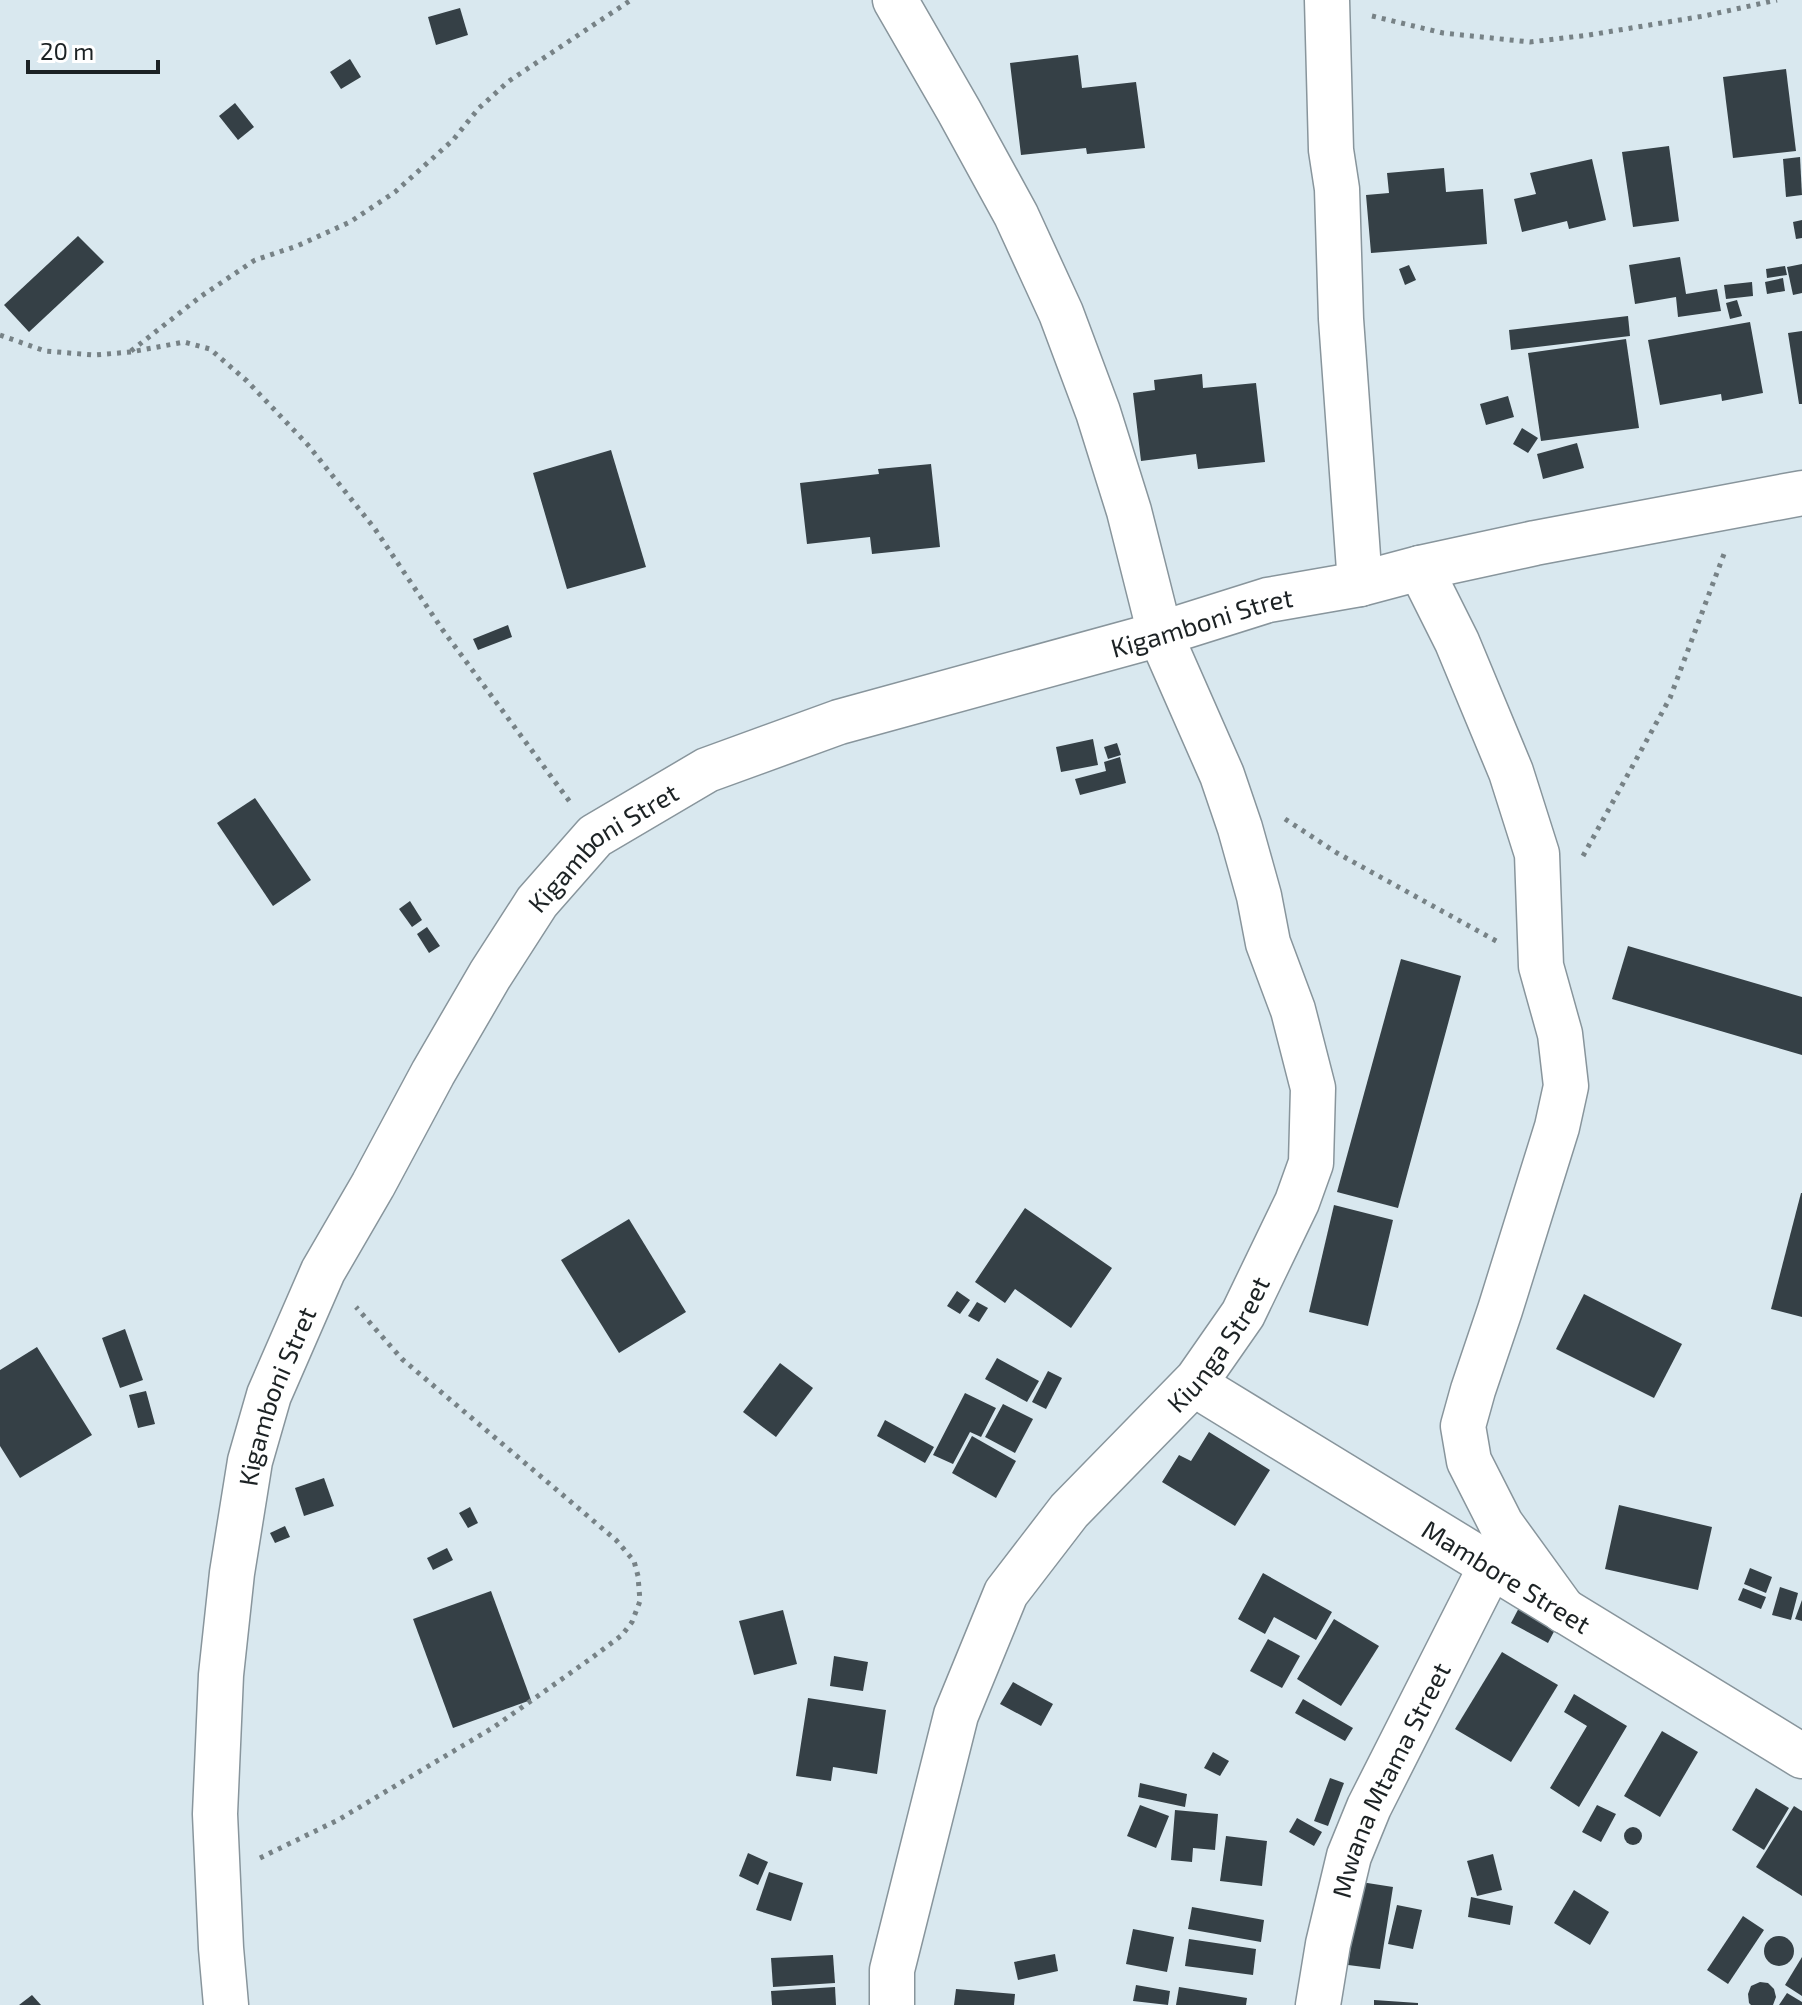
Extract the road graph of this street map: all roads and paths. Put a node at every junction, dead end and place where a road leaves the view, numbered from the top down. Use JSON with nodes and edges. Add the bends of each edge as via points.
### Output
{"nodes":[{"id":1,"x":631,"y":0,"type":"edge"},
{"id":2,"x":895,"y":0,"type":"edge"},
{"id":3,"x":1777,"y":0,"type":"edge"},
{"id":4,"x":1327,"y":1,"type":"edge"},
{"id":5,"x":0,"y":335,"type":"edge"},
{"id":6,"x":131,"y":352,"type":"junction"},
{"id":7,"x":1802,"y":493,"type":"edge"},
{"id":8,"x":1743,"y":504,"type":"junction"},
{"id":9,"x":1420,"y":568,"type":"junction"},
{"id":10,"x":1360,"y":584,"type":"junction"},
{"id":11,"x":1160,"y":634,"type":"junction"},
{"id":12,"x":1278,"y":815,"type":"dead end"},
{"id":13,"x":595,"y":836,"type":"junction"},
{"id":14,"x":1580,"y":862,"type":"dead end"},
{"id":15,"x":1541,"y":966,"type":"junction"},
{"id":16,"x":323,"y":1271,"type":"junction"},
{"id":17,"x":1210,"y":1394,"type":"dead end"},
{"id":18,"x":1491,"y":1566,"type":"junction"},
{"id":19,"x":1564,"y":1611,"type":"junction"},
{"id":20,"x":1802,"y":1756,"type":"edge"},
{"id":21,"x":218,"y":1878,"type":"junction"},
{"id":22,"x":226,"y":2005,"type":"edge"},
{"id":23,"x":892,"y":2005,"type":"edge"},
{"id":24,"x":1318,"y":2005,"type":"edge"}],
"edges":[{"from":1,"to":6,"type":"path","via":[[509,81],[395,192],[350,222],[255,260]]},
{"from":2,"to":11,"type":"street","name":"Kiunga Street","via":[[1016,215],[1061,313],[1129,511]]},
{"from":3,"to":4,"type":"path","via":[[1530,42],[1443,33]]},
{"from":4,"to":10,"type":"street","via":[[1331,150]]},
{"from":5,"to":6,"type":"path","via":[[45,351]]},
{"from":6,"to":13,"type":"path","via":[[184,342],[210,349],[247,381],[308,445],[375,529]]},
{"from":7,"to":8,"type":"street","name":"Kigamboni Stret"},
{"from":8,"to":9,"type":"street","name":"Kigamboni Stret"},
{"from":8,"to":14,"type":"path","via":[[1670,698]]},
{"from":9,"to":10,"type":"street","name":"Kigamboni Stret"},
{"from":9,"to":15,"type":"street","via":[[1511,772],[1537,854]]},
{"from":10,"to":11,"type":"street","name":"Kigamboni Stret","via":[[1268,600]]},
{"from":11,"to":13,"type":"street","name":"Kigamboni Stret","via":[[839,722],[707,770]]},
{"from":11,"to":23,"type":"street","name":"Kiunga Street","via":[[1222,775],[1249,858],[1268,943],[1293,1010],[1313,1088],[1311,1163],[1243,1314],[1197,1380],[1069,1511],[1006,1593],[956,1715],[892,1970]]},
{"from":12,"to":15,"type":"path"},
{"from":13,"to":16,"type":"street","name":"Kigamboni Stret","via":[[537,902],[498,963]]},
{"from":15,"to":19,"type":"street","via":[[1560,1034],[1566,1086],[1463,1426],[1469,1461],[1501,1524]]},
{"from":16,"to":21,"type":"street","name":"Kigamboni Stret","via":[[269,1395],[250,1461],[221,1675]]},
{"from":16,"to":21,"type":"path","via":[[402,1359],[616,1540],[634,1561],[640,1601],[622,1635],[494,1727],[338,1820]]},
{"from":17,"to":18,"type":"street","name":"Mambore Street"},
{"from":18,"to":19,"type":"street","name":"Mambore Street"},
{"from":18,"to":24,"type":"street","name":"Mwana Mtama Street","via":[[1349,1856]]},
{"from":19,"to":20,"type":"street","name":"Mambore Street"},
{"from":21,"to":22,"type":"street","name":"Kigamboni Stret"}]}
